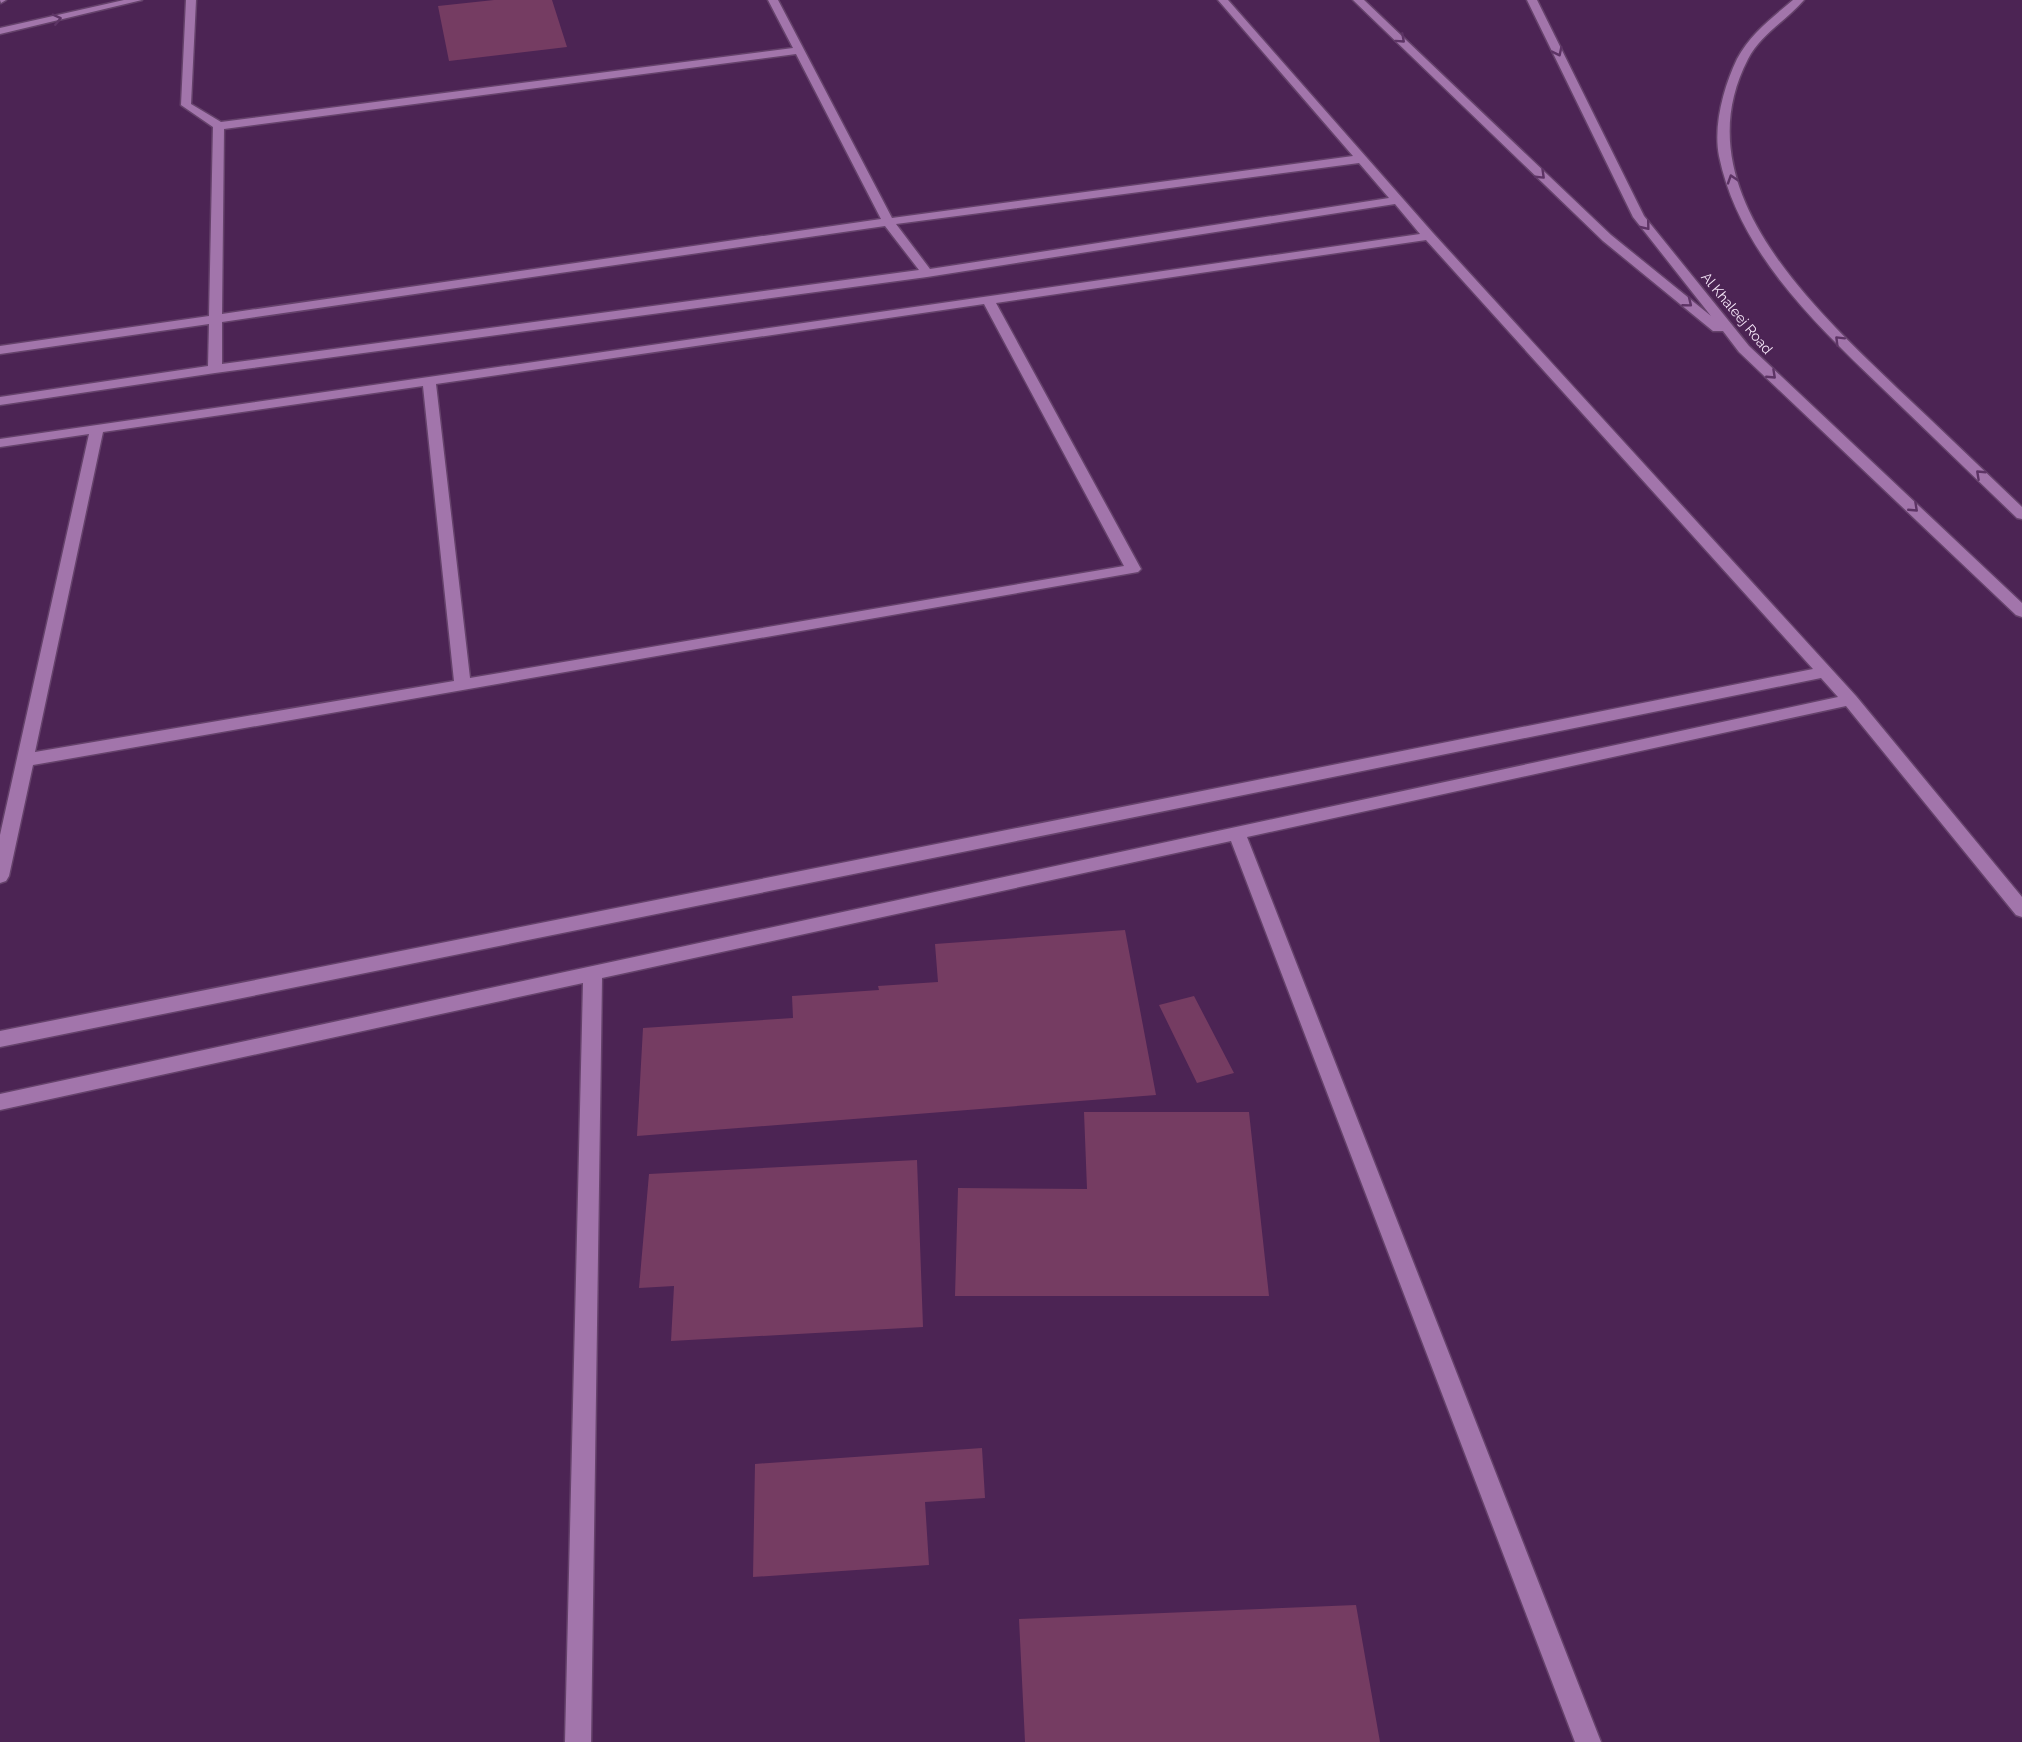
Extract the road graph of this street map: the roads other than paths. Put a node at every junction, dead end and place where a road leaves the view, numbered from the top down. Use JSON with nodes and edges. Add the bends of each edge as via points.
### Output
{"nodes":[{"id":1,"x":137,"y":0,"type":"edge"},
{"id":2,"x":192,"y":0,"type":"edge"},
{"id":3,"x":773,"y":0,"type":"edge"},
{"id":4,"x":1223,"y":0,"type":"edge"},
{"id":5,"x":1358,"y":0,"type":"edge"},
{"id":6,"x":1532,"y":0,"type":"edge"},
{"id":7,"x":1799,"y":0,"type":"edge"},
{"id":8,"x":0,"y":31,"type":"edge"},
{"id":9,"x":800,"y":50,"type":"junction"},
{"id":10,"x":219,"y":126,"type":"junction"},
{"id":11,"x":1360,"y":159,"type":"junction"},
{"id":12,"x":1398,"y":200,"type":"junction"},
{"id":13,"x":888,"y":222,"type":"junction"},
{"id":14,"x":1429,"y":236,"type":"junction"},
{"id":15,"x":927,"y":273,"type":"junction"},
{"id":16,"x":988,"y":300,"type":"junction"},
{"id":17,"x":216,"y":319,"type":"junction"},
{"id":18,"x":1744,"y":349,"type":"junction"},
{"id":19,"x":0,"y":350,"type":"edge"},
{"id":20,"x":215,"y":369,"type":"junction"},
{"id":21,"x":429,"y":381,"type":"junction"},
{"id":22,"x":0,"y":401,"type":"edge"},
{"id":23,"x":97,"y":429,"type":"junction"},
{"id":24,"x":0,"y":443,"type":"edge"},
{"id":25,"x":2022,"y":514,"type":"edge"},
{"id":26,"x":2022,"y":612,"type":"edge"},
{"id":27,"x":1824,"y":672,"type":"junction"},
{"id":28,"x":463,"y":685,"type":"junction"},
{"id":29,"x":1850,"y":700,"type":"junction"},
{"id":30,"x":26,"y":760,"type":"junction"},
{"id":31,"x":1237,"y":834,"type":"junction"},
{"id":32,"x":0,"y":876,"type":"edge"},
{"id":33,"x":2022,"y":910,"type":"edge"},
{"id":34,"x":593,"y":973,"type":"junction"},
{"id":35,"x":0,"y":1038,"type":"edge"},
{"id":36,"x":0,"y":1102,"type":"edge"},
{"id":37,"x":578,"y":1742,"type":"edge"},
{"id":38,"x":1588,"y":1742,"type":"edge"}],
"edges":[{"from":8,"to":1,"type":"street","one_way":true},
{"from":2,"to":10,"type":"street","via":[[186,105]]},
{"from":3,"to":9,"type":"street"},
{"from":4,"to":11,"type":"street"},
{"from":5,"to":18,"type":"street","one_way":true,"via":[[1607,238]]},
{"from":6,"to":18,"type":"street","name":"Al Khaleej Road","one_way":true,"via":[[1639,217]]},
{"from":25,"to":7,"type":"street","one_way":true,"via":[[1819,320],[1777,270],[1737,195],[1724,154],[1724,120],[1732,87],[1743,58],[1762,32]]},
{"from":9,"to":10,"type":"street"},
{"from":9,"to":13,"type":"street"},
{"from":10,"to":17,"type":"street"},
{"from":11,"to":12,"type":"street"},
{"from":11,"to":13,"type":"street"},
{"from":12,"to":14,"type":"street"},
{"from":12,"to":15,"type":"street"},
{"from":13,"to":15,"type":"street"},
{"from":13,"to":17,"type":"street"},
{"from":14,"to":16,"type":"street"},
{"from":14,"to":27,"type":"street"},
{"from":15,"to":20,"type":"street"},
{"from":16,"to":21,"type":"street"},
{"from":16,"to":28,"type":"street","via":[[1132,569]]},
{"from":17,"to":19,"type":"street"},
{"from":17,"to":20,"type":"street"},
{"from":18,"to":26,"type":"street","name":"Al Khaleej Road","one_way":true},
{"from":20,"to":22,"type":"street"},
{"from":21,"to":23,"type":"street"},
{"from":21,"to":28,"type":"street"},
{"from":23,"to":24,"type":"street"},
{"from":23,"to":30,"type":"street"},
{"from":27,"to":29,"type":"street"},
{"from":27,"to":35,"type":"street"},
{"from":28,"to":30,"type":"street"},
{"from":29,"to":31,"type":"street"},
{"from":29,"to":33,"type":"street"},
{"from":30,"to":32,"type":"street"},
{"from":31,"to":34,"type":"street"},
{"from":31,"to":38,"type":"street"},
{"from":34,"to":36,"type":"street"},
{"from":34,"to":37,"type":"street"}]}
